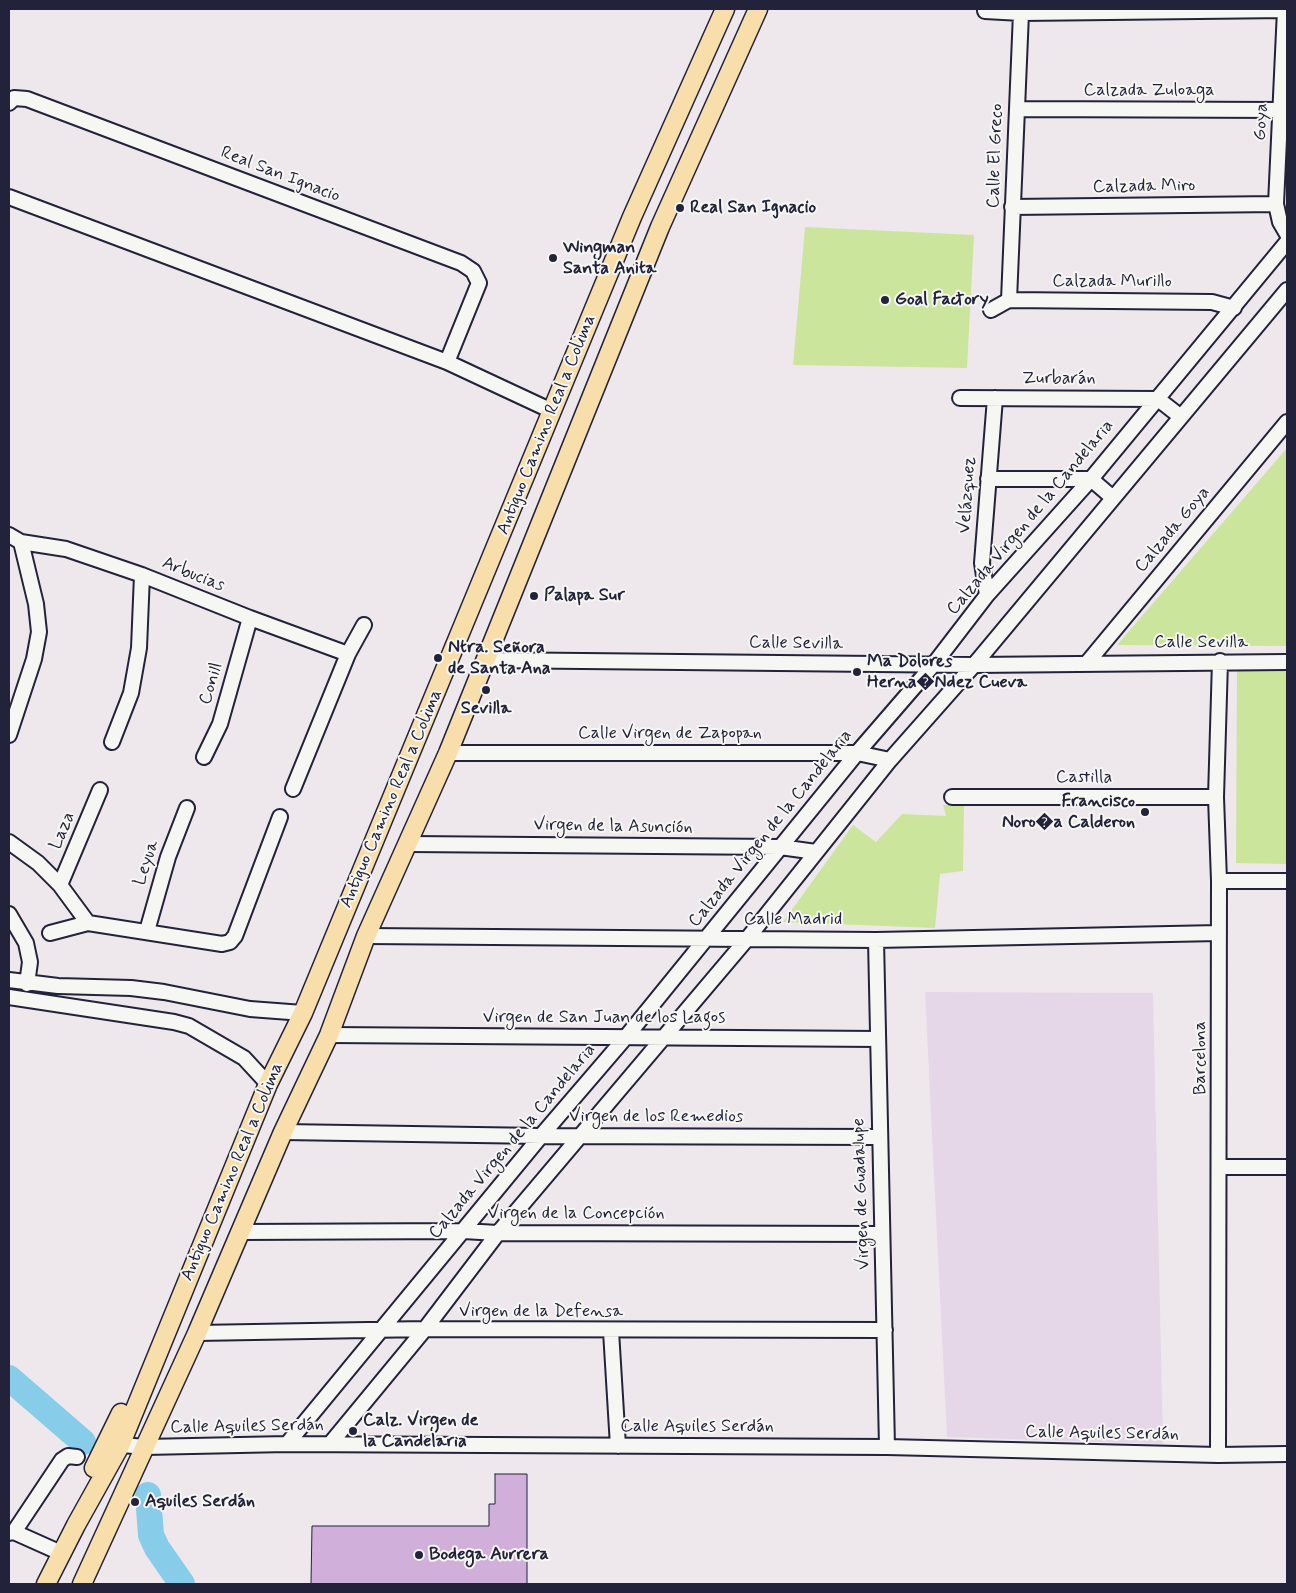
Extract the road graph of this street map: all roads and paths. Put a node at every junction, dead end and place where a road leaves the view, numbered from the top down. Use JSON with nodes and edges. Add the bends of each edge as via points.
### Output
{"nodes":[{"id":1,"x":725,"y":9,"type":"edge"},
{"id":2,"x":758,"y":9,"type":"edge"},
{"id":3,"x":1286,"y":10,"type":"edge"},
{"id":4,"x":985,"y":11,"type":"dead end"},
{"id":5,"x":1021,"y":13,"type":"junction"},
{"id":6,"x":9,"y":102,"type":"edge"},
{"id":7,"x":1016,"y":109,"type":"junction"},
{"id":8,"x":1282,"y":110,"type":"junction"},
{"id":9,"x":9,"y":197,"type":"edge"},
{"id":10,"x":1276,"y":204,"type":"junction"},
{"id":11,"x":1012,"y":207,"type":"junction"},
{"id":12,"x":1287,"y":234,"type":"edge"},
{"id":13,"x":1287,"y":242,"type":"edge"},
{"id":14,"x":1287,"y":290,"type":"edge"},
{"id":15,"x":1009,"y":300,"type":"junction"},
{"id":16,"x":1234,"y":308,"type":"junction"},
{"id":17,"x":991,"y":310,"type":"dead end"},
{"id":18,"x":446,"y":362,"type":"junction"},
{"id":19,"x":960,"y":398,"type":"dead end"},
{"id":20,"x":995,"y":398,"type":"junction"},
{"id":21,"x":1158,"y":399,"type":"junction"},
{"id":22,"x":552,"y":410,"type":"junction"},
{"id":23,"x":1181,"y":417,"type":"junction"},
{"id":24,"x":1287,"y":422,"type":"edge"},
{"id":25,"x":988,"y":479,"type":"junction"},
{"id":26,"x":1090,"y":479,"type":"junction"},
{"id":27,"x":1114,"y":498,"type":"junction"},
{"id":28,"x":9,"y":535,"type":"edge"},
{"id":29,"x":21,"y":542,"type":"junction"},
{"id":30,"x":142,"y":574,"type":"junction"},
{"id":31,"x":987,"y":595,"type":"junction"},
{"id":32,"x":250,"y":618,"type":"junction"},
{"id":33,"x":364,"y":625,"type":"dead end"},
{"id":34,"x":348,"y":654,"type":"junction"},
{"id":35,"x":485,"y":660,"type":"junction"},
{"id":36,"x":1220,"y":661,"type":"junction"},
{"id":37,"x":1287,"y":662,"type":"edge"},
{"id":38,"x":1087,"y":663,"type":"junction"},
{"id":39,"x":934,"y":664,"type":"junction"},
{"id":40,"x":974,"y":665,"type":"junction"},
{"id":41,"x":9,"y":734,"type":"edge"},
{"id":42,"x":112,"y":742,"type":"dead end"},
{"id":43,"x":448,"y":753,"type":"junction"},
{"id":44,"x":857,"y":754,"type":"junction"},
{"id":45,"x":204,"y":757,"type":"dead end"},
{"id":46,"x":890,"y":760,"type":"junction"},
{"id":47,"x":100,"y":790,"type":"dead end"},
{"id":48,"x":293,"y":790,"type":"dead end"},
{"id":49,"x":1216,"y":796,"type":"junction"},
{"id":50,"x":952,"y":797,"type":"dead end"},
{"id":51,"x":187,"y":808,"type":"dead end"},
{"id":52,"x":280,"y":817,"type":"dead end"},
{"id":53,"x":9,"y":842,"type":"edge"},
{"id":54,"x":409,"y":844,"type":"junction"},
{"id":55,"x":780,"y":847,"type":"junction"},
{"id":56,"x":816,"y":852,"type":"junction"},
{"id":57,"x":1219,"y":881,"type":"junction"},
{"id":58,"x":1287,"y":881,"type":"edge"},
{"id":59,"x":60,"y":885,"type":"junction"},
{"id":60,"x":9,"y":914,"type":"edge"},
{"id":61,"x":88,"y":923,"type":"junction"},
{"id":62,"x":146,"y":931,"type":"junction"},
{"id":63,"x":50,"y":933,"type":"dead end"},
{"id":64,"x":1219,"y":933,"type":"junction"},
{"id":65,"x":366,"y":936,"type":"junction"},
{"id":66,"x":705,"y":939,"type":"junction"},
{"id":67,"x":748,"y":939,"type":"junction"},
{"id":68,"x":876,"y":940,"type":"junction"},
{"id":69,"x":9,"y":980,"type":"edge"},
{"id":70,"x":27,"y":984,"type":"junction"},
{"id":71,"x":108,"y":988,"type":"junction"},
{"id":72,"x":9,"y":997,"type":"edge"},
{"id":73,"x":106,"y":1013,"type":"junction"},
{"id":74,"x":303,"y":1013,"type":"junction"},
{"id":75,"x":329,"y":1035,"type":"junction"},
{"id":76,"x":626,"y":1037,"type":"junction"},
{"id":77,"x":666,"y":1037,"type":"junction"},
{"id":78,"x":878,"y":1039,"type":"junction"},
{"id":79,"x":268,"y":1084,"type":"junction"},
{"id":80,"x":283,"y":1132,"type":"junction"},
{"id":81,"x":581,"y":1135,"type":"junction"},
{"id":82,"x":541,"y":1136,"type":"junction"},
{"id":83,"x":879,"y":1137,"type":"junction"},
{"id":84,"x":1220,"y":1167,"type":"junction"},
{"id":85,"x":1287,"y":1167,"type":"edge"},
{"id":86,"x":463,"y":1231,"type":"junction"},
{"id":87,"x":240,"y":1232,"type":"junction"},
{"id":88,"x":498,"y":1234,"type":"junction"},
{"id":89,"x":882,"y":1234,"type":"junction"},
{"id":90,"x":381,"y":1330,"type":"junction"},
{"id":91,"x":425,"y":1330,"type":"junction"},
{"id":92,"x":885,"y":1330,"type":"junction"},
{"id":93,"x":611,"y":1331,"type":"junction"},
{"id":94,"x":197,"y":1333,"type":"junction"},
{"id":95,"x":287,"y":1444,"type":"junction"},
{"id":96,"x":330,"y":1444,"type":"junction"},
{"id":97,"x":113,"y":1445,"type":"junction"},
{"id":98,"x":618,"y":1446,"type":"junction"},
{"id":99,"x":145,"y":1447,"type":"junction"},
{"id":100,"x":887,"y":1447,"type":"junction"},
{"id":101,"x":1287,"y":1454,"type":"edge"},
{"id":102,"x":1218,"y":1455,"type":"junction"},
{"id":103,"x":77,"y":1457,"type":"dead end"},
{"id":104,"x":11,"y":1532,"type":"edge"},
{"id":105,"x":61,"y":1553,"type":"junction"},
{"id":106,"x":46,"y":1584,"type":"edge"},
{"id":107,"x":82,"y":1584,"type":"edge"}],
"edges":[{"from":1,"to":22,"type":"main road","name":"Antiguo Camino Real a Colima","via":[[632,217]]},
{"from":2,"to":35,"type":"main road","name":"Antiguo Camino Real a Colima","via":[[660,227]]},
{"from":3,"to":5,"type":"street"},
{"from":3,"to":8,"type":"street","name":"Goya"},
{"from":4,"to":5,"type":"street"},
{"from":5,"to":7,"type":"street","name":"Calle El Greco"},
{"from":6,"to":18,"type":"street","name":"Real San Ignacio","via":[[14,98],[27,99],[461,263],[474,271],[479,283]]},
{"from":7,"to":8,"type":"street","name":"Calzada Zuloaga"},
{"from":7,"to":11,"type":"street","name":"Calle El Greco"},
{"from":8,"to":10,"type":"street","name":"Goya"},
{"from":9,"to":18,"type":"street"},
{"from":10,"to":11,"type":"street","name":"Calzada Miro"},
{"from":10,"to":12,"type":"street","name":"Goya"},
{"from":11,"to":15,"type":"street","name":"Calle El Greco"},
{"from":13,"to":16,"type":"street","name":"Calzada Virgen de la Candelaria"},
{"from":14,"to":23,"type":"street"},
{"from":15,"to":16,"type":"street","name":"Calzada Murillo","via":[[1212,302]]},
{"from":15,"to":17,"type":"street","name":"Calzada Murillo"},
{"from":16,"to":21,"type":"street","name":"Calzada Virgen de la Candelaria"},
{"from":18,"to":22,"type":"street"},
{"from":19,"to":20,"type":"street","name":"Zurbarán"},
{"from":20,"to":21,"type":"street","name":"Zurbarán"},
{"from":20,"to":25,"type":"street","name":"Velázquez"},
{"from":21,"to":23,"type":"street"},
{"from":21,"to":26,"type":"street","name":"Calzada Virgen de la Candelaria"},
{"from":22,"to":74,"type":"main road","name":"Antiguo Camino Real a Colima"},
{"from":23,"to":27,"type":"street"},
{"from":24,"to":38,"type":"street","name":"Calzada Goya"},
{"from":25,"to":26,"type":"street"},
{"from":25,"to":31,"type":"street","name":"Velázquez","via":[[982,563]]},
{"from":26,"to":27,"type":"street"},
{"from":26,"to":31,"type":"street","name":"Calzada Virgen de la Candelaria"},
{"from":27,"to":40,"type":"street"},
{"from":28,"to":29,"type":"street"},
{"from":29,"to":30,"type":"street","name":"Arbucias","via":[[66,549]]},
{"from":29,"to":41,"type":"street","via":[[36,604],[39,632],[34,659]]},
{"from":30,"to":32,"type":"street","name":"Arbucias"},
{"from":30,"to":42,"type":"street","via":[[139,648],[131,693]]},
{"from":31,"to":39,"type":"street","name":"Calzada Virgen de la Candelaria"},
{"from":32,"to":34,"type":"street","name":"Arbucias"},
{"from":32,"to":45,"type":"street","name":"Conill","via":[[220,724]]},
{"from":33,"to":34,"type":"street"},
{"from":34,"to":48,"type":"street"},
{"from":35,"to":39,"type":"street","name":"Calle Sevilla"},
{"from":35,"to":43,"type":"main road","name":"Antiguo Camino Real a Colima"},
{"from":36,"to":37,"type":"street","name":"Calle Sevilla"},
{"from":36,"to":38,"type":"street","name":"Calle Sevilla"},
{"from":36,"to":49,"type":"street","name":"Barcelona"},
{"from":38,"to":40,"type":"street","name":"Calle Sevilla"},
{"from":39,"to":40,"type":"street","name":"Calle Sevilla"},
{"from":39,"to":44,"type":"street","name":"Calzada Virgen de la Candelaria"},
{"from":40,"to":46,"type":"street"},
{"from":43,"to":44,"type":"street","name":"Calle Virgen de Zapopan"},
{"from":43,"to":54,"type":"main road","name":"Antiguo Camino Real a Colima"},
{"from":44,"to":46,"type":"street","name":"Calle Virgen de Zapopan"},
{"from":44,"to":55,"type":"street","name":"Calzada Virgen de la Candelaria"},
{"from":46,"to":56,"type":"street"},
{"from":47,"to":59,"type":"street","name":"Laza"},
{"from":49,"to":50,"type":"street","name":"Castilla"},
{"from":49,"to":57,"type":"street","name":"Barcelona"},
{"from":51,"to":62,"type":"street","name":"Leyua","via":[[168,857]]},
{"from":52,"to":62,"type":"street","via":[[230,942],[222,944]]},
{"from":53,"to":59,"type":"street","via":[[38,863]]},
{"from":54,"to":55,"type":"street","name":"Virgen de la Asunción"},
{"from":54,"to":65,"type":"main road","name":"Antiguo Camino Real a Colima"},
{"from":55,"to":56,"type":"street","name":"Virgen de la Asunción"},
{"from":55,"to":66,"type":"street","name":"Calzada Virgen de la Candelaria"},
{"from":56,"to":67,"type":"street"},
{"from":57,"to":58,"type":"street"},
{"from":57,"to":64,"type":"street","name":"Barcelona"},
{"from":59,"to":61,"type":"street"},
{"from":60,"to":70,"type":"street","via":[[26,943],[30,962]]},
{"from":61,"to":62,"type":"street"},
{"from":61,"to":63,"type":"street"},
{"from":64,"to":68,"type":"street","name":"Calle Madrid"},
{"from":64,"to":84,"type":"street","name":"Barcelona"},
{"from":65,"to":66,"type":"street","name":"Calle Madrid"},
{"from":65,"to":75,"type":"main road","name":"Antiguo Camino Real a Colima"},
{"from":66,"to":67,"type":"street","name":"Calle Madrid"},
{"from":66,"to":76,"type":"street","name":"Calzada Virgen de la Candelaria"},
{"from":67,"to":68,"type":"street","name":"Calle Madrid"},
{"from":67,"to":77,"type":"street"},
{"from":68,"to":78,"type":"street","name":"Virgen de Guadalupe"},
{"from":69,"to":70,"type":"street"},
{"from":70,"to":71,"type":"street"},
{"from":71,"to":73,"type":"street"},
{"from":71,"to":74,"type":"street","via":[[164,992],[250,1009]]},
{"from":72,"to":73,"type":"street"},
{"from":73,"to":79,"type":"street","via":[[188,1026],[244,1058]]},
{"from":74,"to":79,"type":"main road","name":"Antiguo Camino Real a Colima"},
{"from":75,"to":76,"type":"street","name":"Virgen de San Juan de los Lagos"},
{"from":75,"to":80,"type":"main road","name":"Antiguo Camino Real a Colima"},
{"from":76,"to":77,"type":"street","name":"Virgen de San Juan de los Lagos"},
{"from":76,"to":82,"type":"street","name":"Calzada Virgen de la Candelaria"},
{"from":77,"to":78,"type":"street","name":"Virgen de San Juan de los Lagos"},
{"from":77,"to":81,"type":"street"},
{"from":78,"to":83,"type":"street","name":"Virgen de Guadalupe"},
{"from":79,"to":97,"type":"main road","name":"Antiguo Camino Real a Colima","via":[[186,1286]]},
{"from":80,"to":82,"type":"street","name":"Virgen de los Remedios"},
{"from":80,"to":87,"type":"main road","name":"Antiguo Camino Real a Colima"},
{"from":81,"to":82,"type":"street","name":"Virgen de los Remedios"},
{"from":81,"to":83,"type":"street","name":"Virgen de los Remedios"},
{"from":81,"to":88,"type":"street"},
{"from":82,"to":86,"type":"street","name":"Calzada Virgen de la Candelaria"},
{"from":83,"to":89,"type":"street","name":"Virgen de Guadalupe"},
{"from":84,"to":85,"type":"street"},
{"from":84,"to":102,"type":"street","name":"Barcelona"},
{"from":86,"to":87,"type":"street","name":"Virgen de la Concepción"},
{"from":86,"to":88,"type":"street","name":"Virgen de la Concepción"},
{"from":86,"to":90,"type":"street","name":"Calzada Virgen de la Candelaria"},
{"from":87,"to":94,"type":"main road","name":"Antiguo Camino Real a Colima"},
{"from":88,"to":89,"type":"street","name":"Virgen de la Concepción"},
{"from":88,"to":91,"type":"street"},
{"from":89,"to":92,"type":"street","name":"Virgen de Guadalupe"},
{"from":90,"to":91,"type":"street","name":"Virgen de la Defensa"},
{"from":90,"to":94,"type":"street","name":"Virgen de la Defensa"},
{"from":90,"to":95,"type":"street","name":"Calzada Virgen de la Candelaria"},
{"from":91,"to":93,"type":"street","name":"Virgen de la Defensa"},
{"from":91,"to":96,"type":"street"},
{"from":92,"to":93,"type":"street","name":"Virgen de la Defensa"},
{"from":92,"to":100,"type":"street","name":"Virgen de Guadalupe"},
{"from":93,"to":98,"type":"street"},
{"from":94,"to":99,"type":"main road","name":"Antiguo Camino Real a Colima"},
{"from":95,"to":96,"type":"street","name":"Calle Aquiles Serdán"},
{"from":95,"to":99,"type":"street","name":"Calle Aquiles Serdán"},
{"from":96,"to":98,"type":"street","name":"Calle Aquiles Serdán"},
{"from":97,"to":99,"type":"street","name":"Calle Aquiles Serdán"},
{"from":97,"to":105,"type":"main road","name":"Antiguo Camino Real a Colima","via":[[85,1485],[76,1525]]},
{"from":98,"to":100,"type":"street","name":"Calle Aquiles Serdán"},
{"from":99,"to":107,"type":"main road","name":"Antiguo Camino Real a Colima"},
{"from":100,"to":102,"type":"street","name":"Calle Aquiles Serdán"},
{"from":101,"to":102,"type":"street","name":"Calle Aquiles Serdán"},
{"from":103,"to":104,"type":"street","via":[[68,1456],[62,1460]]},
{"from":104,"to":105,"type":"street"},
{"from":105,"to":106,"type":"main road"}]}
